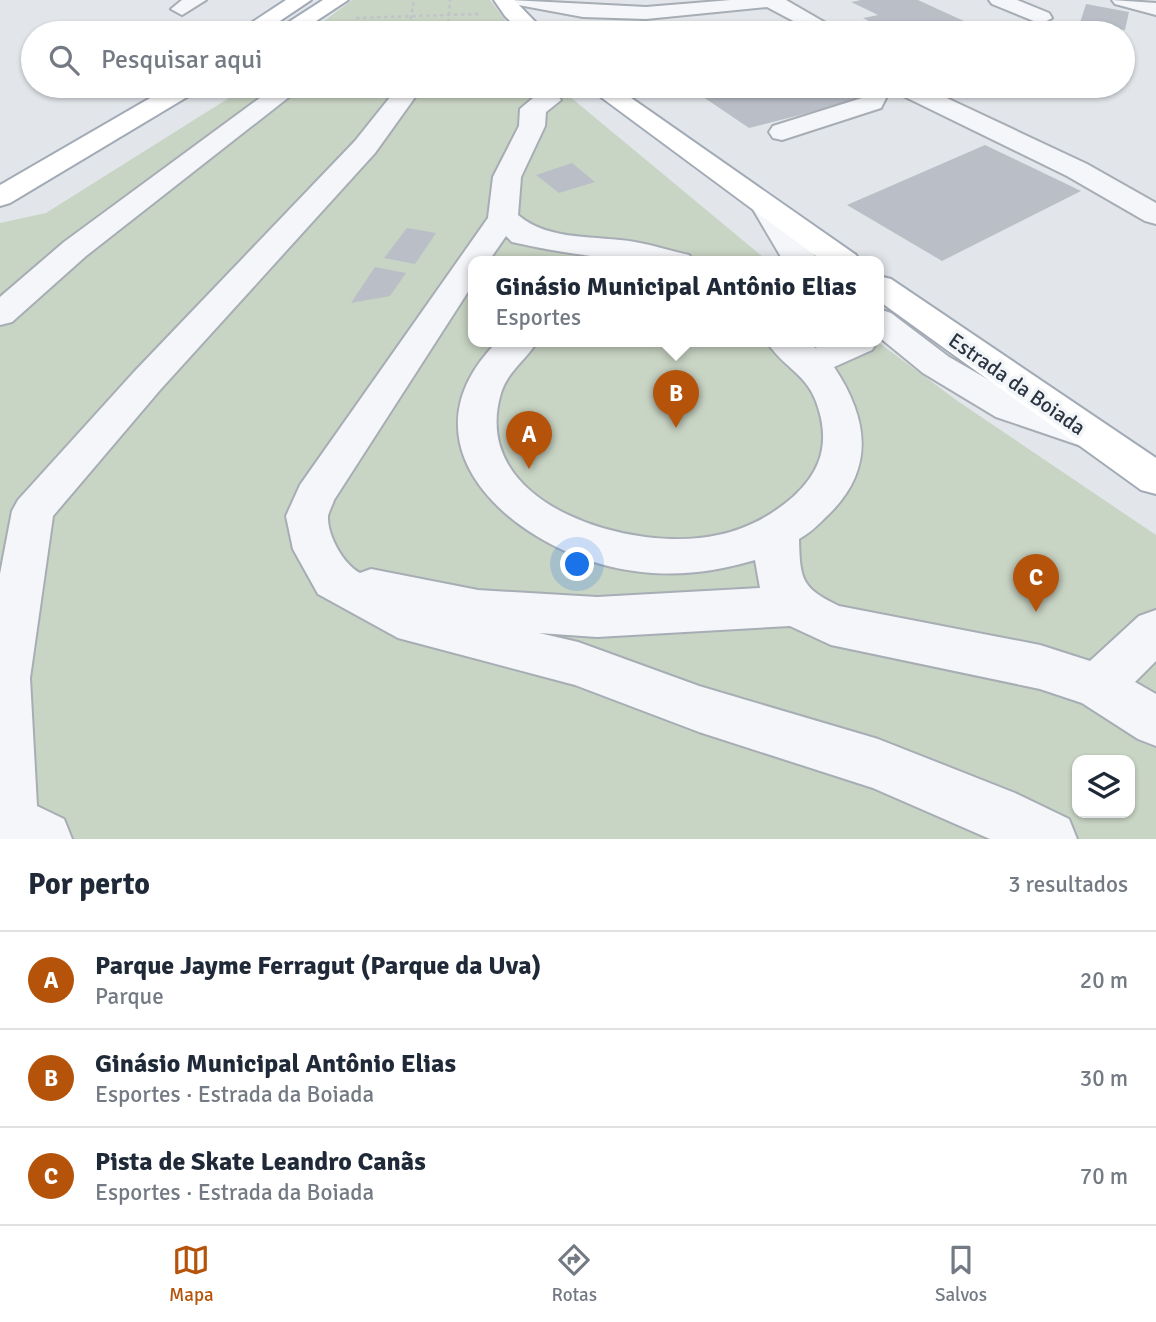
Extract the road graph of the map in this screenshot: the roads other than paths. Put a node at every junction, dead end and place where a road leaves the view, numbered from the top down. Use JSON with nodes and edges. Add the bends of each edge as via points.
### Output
{"nodes":[{"id":1,"x":338,"y":0,"type":"edge"},
{"id":2,"x":771,"y":0,"type":"edge"},
{"id":3,"x":999,"y":0,"type":"edge"},
{"id":4,"x":1122,"y":0,"type":"edge"},
{"id":5,"x":523,"y":3,"type":"edge"},
{"id":6,"x":734,"y":6,"type":"junction"},
{"id":7,"x":1156,"y":9,"type":"edge"},
{"id":8,"x":304,"y":10,"type":"edge"},
{"id":9,"x":1041,"y":18,"type":"dead end"},
{"id":10,"x":277,"y":21,"type":"edge"},
{"id":11,"x":530,"y":21,"type":"edge"},
{"id":12,"x":536,"y":21,"type":"edge"},
{"id":13,"x":765,"y":21,"type":"edge"},
{"id":14,"x":810,"y":21,"type":"edge"},
{"id":15,"x":128,"y":98,"type":"edge"},
{"id":16,"x":168,"y":98,"type":"edge"},
{"id":17,"x":275,"y":98,"type":"edge"},
{"id":18,"x":402,"y":98,"type":"edge"},
{"id":19,"x":547,"y":98,"type":"edge"},
{"id":20,"x":615,"y":98,"type":"edge"},
{"id":21,"x":874,"y":98,"type":"edge"},
{"id":22,"x":927,"y":98,"type":"edge"},
{"id":23,"x":782,"y":132,"type":"dead end"},
{"id":24,"x":0,"y":170,"type":"edge"},
{"id":25,"x":0,"y":197,"type":"edge"},
{"id":26,"x":766,"y":206,"type":"junction"},
{"id":27,"x":1156,"y":215,"type":"edge"},
{"id":28,"x":503,"y":218,"type":"junction"},
{"id":29,"x":476,"y":256,"type":"edge"},
{"id":30,"x":654,"y":256,"type":"edge"},
{"id":31,"x":796,"y":256,"type":"edge"},
{"id":32,"x":837,"y":256,"type":"edge"},
{"id":33,"x":468,"y":268,"type":"edge"},
{"id":34,"x":884,"y":290,"type":"edge"},
{"id":35,"x":0,"y":316,"type":"edge"},
{"id":36,"x":884,"y":335,"type":"edge"},
{"id":37,"x":515,"y":347,"type":"edge"},
{"id":38,"x":819,"y":347,"type":"edge"},
{"id":39,"x":797,"y":353,"type":"edge"},
{"id":40,"x":1090,"y":435,"type":"junction"},
{"id":41,"x":1156,"y":479,"type":"edge"},
{"id":42,"x":777,"y":533,"type":"junction"},
{"id":43,"x":334,"y":581,"type":"junction"},
{"id":44,"x":796,"y":607,"type":"junction"},
{"id":45,"x":1156,"y":630,"type":"edge"},
{"id":46,"x":1098,"y":686,"type":"junction"},
{"id":47,"x":1156,"y":722,"type":"edge"},
{"id":48,"x":44,"y":839,"type":"edge"},
{"id":49,"x":1049,"y":839,"type":"edge"}],
"edges":[{"from":1,"to":8,"type":"main road"},
{"from":2,"to":6,"type":"street"},
{"from":2,"to":14,"type":"street"},
{"from":3,"to":9,"type":"street"},
{"from":4,"to":7,"type":"street"},
{"from":5,"to":6,"type":"street","via":[[639,15]]},
{"from":5,"to":11,"type":"main road"},
{"from":5,"to":12,"type":"main road"},
{"from":6,"to":13,"type":"street"},
{"from":8,"to":10,"type":"main road"},
{"from":15,"to":24,"type":"main road"},
{"from":16,"to":25,"type":"main road"},
{"from":17,"to":35,"type":"street","via":[[75,249]]},
{"from":18,"to":48,"type":"street","via":[[365,147],[33,511],[5,678],[6,718],[10,822]]},
{"from":19,"to":28,"type":"street","via":[[533,109],[532,126],[507,177]]},
{"from":20,"to":26,"type":"main road"},
{"from":21,"to":23,"type":"street","via":[[872,103]]},
{"from":22,"to":27,"type":"street","via":[[1077,170]]},
{"from":26,"to":31,"type":"street"},
{"from":26,"to":32,"type":"main road"},
{"from":28,"to":29,"type":"street"},
{"from":28,"to":30,"type":"street","via":[[523,235]]},
{"from":33,"to":43,"type":"street","via":[[315,496],[307,516],[315,549]]},
{"from":34,"to":40,"type":"main road","name":"Estrada da Boiada"},
{"from":36,"to":40,"type":"street","via":[[1009,408]]},
{"from":37,"to":42,"type":"street","via":[[494,368],[482,391],[477,416],[479,443],[489,470],[537,519],[571,538],[656,556],[699,555],[741,547]]},
{"from":38,"to":39,"type":"street"},
{"from":39,"to":42,"type":"street","via":[[836,400],[843,428],[842,456],[830,485],[809,511]]},
{"from":40,"to":41,"type":"main road","name":"Estrada da Boiada"},
{"from":42,"to":44,"type":"street","via":[[776,559],[783,587]]},
{"from":43,"to":44,"type":"street","via":[[478,610],[584,617]]},
{"from":43,"to":49,"type":"street","via":[[415,624],[578,664],[699,709],[878,764]]},
{"from":44,"to":46,"type":"street","via":[[831,625],[1007,659]]},
{"from":45,"to":46,"type":"street"},
{"from":46,"to":47,"type":"street"}]}
